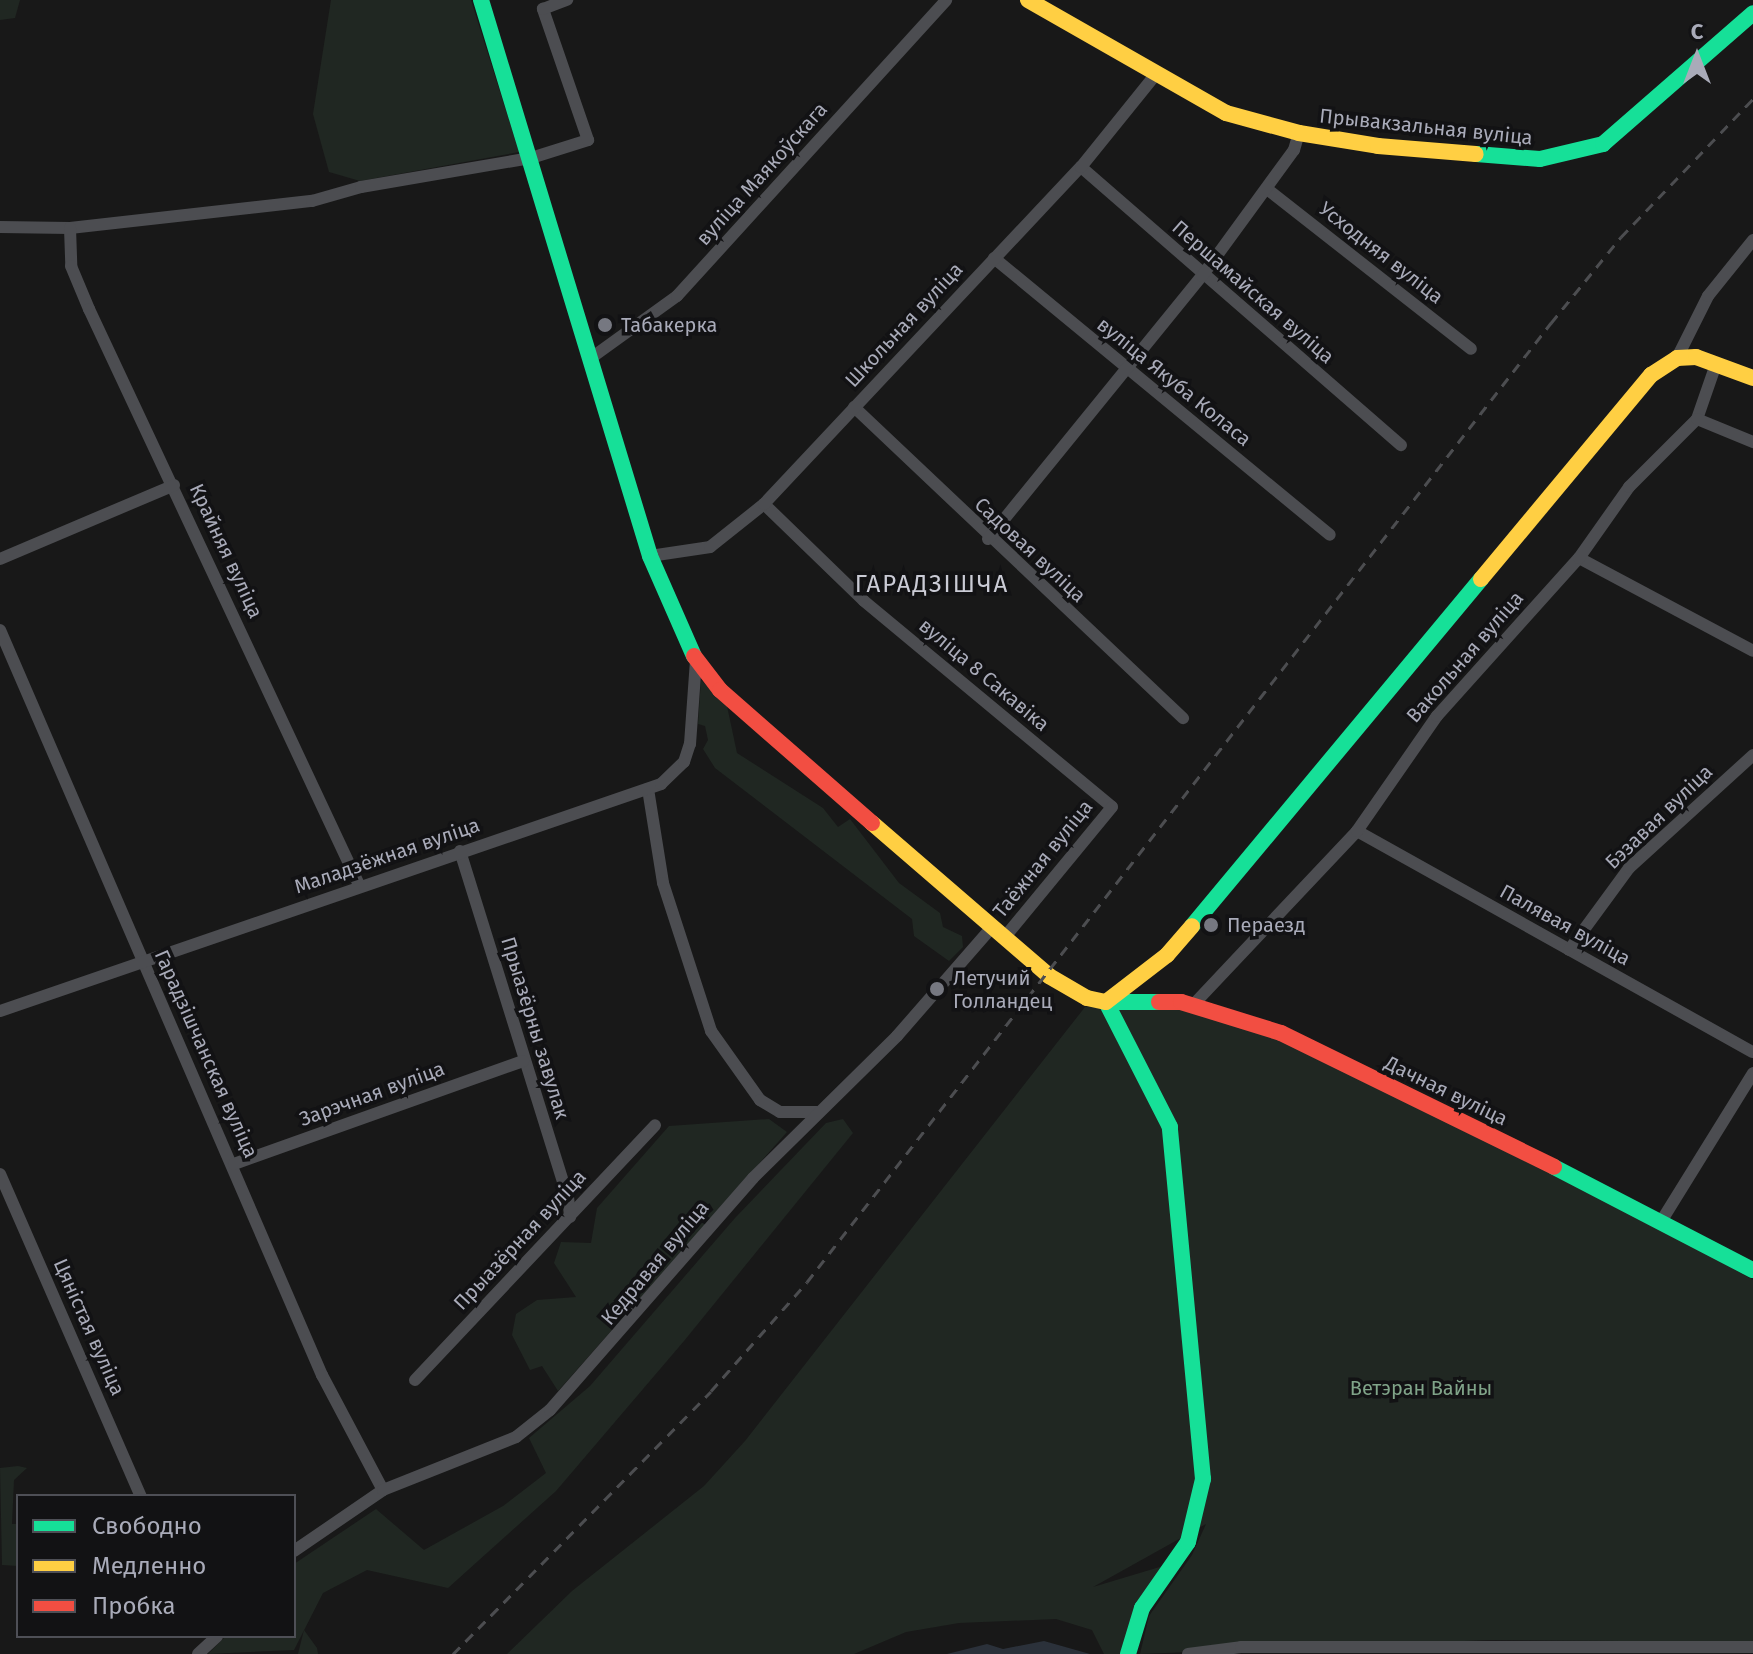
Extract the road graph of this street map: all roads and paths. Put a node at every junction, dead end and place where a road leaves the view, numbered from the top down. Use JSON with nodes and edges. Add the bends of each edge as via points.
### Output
{"nodes":[{"id":1,"x":481,"y":0,"type":"edge"},
{"id":2,"x":567,"y":0,"type":"edge"},
{"id":3,"x":946,"y":0,"type":"edge"},
{"id":4,"x":1028,"y":0,"type":"edge"},
{"id":5,"x":1753,"y":13,"type":"edge"},
{"id":6,"x":1156,"y":74,"type":"junction"},
{"id":7,"x":1299,"y":133,"type":"junction"},
{"id":8,"x":531,"y":158,"type":"junction"},
{"id":9,"x":1081,"y":167,"type":"junction"},
{"id":10,"x":1267,"y":189,"type":"junction"},
{"id":11,"x":0,"y":227,"type":"edge"},
{"id":12,"x":70,"y":228,"type":"junction"},
{"id":13,"x":1753,"y":240,"type":"edge"},
{"id":14,"x":994,"y":258,"type":"junction"},
{"id":15,"x":1202,"y":276,"type":"junction"},
{"id":16,"x":1471,"y":349,"type":"dead end"},
{"id":17,"x":591,"y":358,"type":"junction"},
{"id":18,"x":1677,"y":358,"type":"junction"},
{"id":19,"x":1716,"y":364,"type":"junction"},
{"id":20,"x":1126,"y":370,"type":"junction"},
{"id":21,"x":1753,"y":378,"type":"edge"},
{"id":22,"x":854,"y":407,"type":"junction"},
{"id":23,"x":1697,"y":419,"type":"junction"},
{"id":24,"x":1753,"y":442,"type":"edge"},
{"id":25,"x":1401,"y":445,"type":"dead end"},
{"id":26,"x":174,"y":485,"type":"junction"},
{"id":27,"x":764,"y":504,"type":"junction"},
{"id":28,"x":1330,"y":535,"type":"dead end"},
{"id":29,"x":988,"y":539,"type":"junction"},
{"id":30,"x":650,"y":556,"type":"junction"},
{"id":31,"x":1579,"y":558,"type":"junction"},
{"id":32,"x":0,"y":559,"type":"edge"},
{"id":33,"x":0,"y":630,"type":"edge"},
{"id":34,"x":1753,"y":651,"type":"edge"},
{"id":35,"x":696,"y":661,"type":"junction"},
{"id":36,"x":1183,"y":718,"type":"dead end"},
{"id":37,"x":1753,"y":755,"type":"edge"},
{"id":38,"x":648,"y":789,"type":"junction"},
{"id":39,"x":1112,"y":807,"type":"joint"},
{"id":40,"x":1357,"y":831,"type":"junction"},
{"id":41,"x":460,"y":851,"type":"junction"},
{"id":42,"x":360,"y":887,"type":"junction"},
{"id":43,"x":998,"y":932,"type":"junction"},
{"id":44,"x":1569,"y":950,"type":"junction"},
{"id":45,"x":144,"y":962,"type":"junction"},
{"id":46,"x":1106,"y":1002,"type":"junction"},
{"id":47,"x":1194,"y":1004,"type":"junction"},
{"id":48,"x":0,"y":1011,"type":"edge"},
{"id":49,"x":1753,"y":1052,"type":"edge"},
{"id":50,"x":523,"y":1061,"type":"junction"},
{"id":51,"x":1753,"y":1073,"type":"edge"},
{"id":52,"x":817,"y":1112,"type":"junction"},
{"id":53,"x":655,"y":1125,"type":"dead end"},
{"id":54,"x":234,"y":1164,"type":"junction"},
{"id":55,"x":0,"y":1174,"type":"edge"},
{"id":56,"x":570,"y":1217,"type":"junction"},
{"id":57,"x":1662,"y":1220,"type":"junction"},
{"id":58,"x":1753,"y":1270,"type":"edge"},
{"id":59,"x":415,"y":1380,"type":"dead end"},
{"id":60,"x":383,"y":1490,"type":"junction"},
{"id":61,"x":140,"y":1494,"type":"edge"},
{"id":62,"x":296,"y":1550,"type":"edge"},
{"id":63,"x":212,"y":1638,"type":"edge"},
{"id":64,"x":1753,"y":1647,"type":"edge"},
{"id":65,"x":198,"y":1654,"type":"edge"},
{"id":66,"x":1128,"y":1654,"type":"edge"},
{"id":67,"x":1188,"y":1654,"type":"edge"}],
"edges":[{"from":1,"to":8,"type":"street","name":"Дачная вуліца"},
{"from":2,"to":8,"type":"street","via":[[543,9],[588,140]]},
{"from":3,"to":17,"type":"street","name":"вуліца Маякоўскага","via":[[677,296]]},
{"from":4,"to":6,"type":"street","name":"Прывакзальная вуліца"},
{"from":5,"to":7,"type":"street","name":"Прывакзальная вуліца","via":[[1603,144],[1581,153],[1540,159],[1495,157]]},
{"from":6,"to":7,"type":"street","name":"Прывакзальная вуліца","via":[[1226,113]]},
{"from":6,"to":9,"type":"street","name":"Школьная вуліца"},
{"from":7,"to":10,"type":"street","via":[[1294,150]]},
{"from":8,"to":12,"type":"street","via":[[361,187],[312,201]]},
{"from":8,"to":17,"type":"street","name":"Дачная вуліца"},
{"from":9,"to":14,"type":"street","name":"Школьная вуліца"},
{"from":9,"to":15,"type":"street","name":"Першамайская вуліца"},
{"from":10,"to":15,"type":"street"},
{"from":10,"to":16,"type":"street","name":"Усходняя вуліца"},
{"from":11,"to":12,"type":"street"},
{"from":12,"to":26,"type":"street","name":"Крайняя вуліца","via":[[71,266]]},
{"from":13,"to":18,"type":"street","via":[[1708,296]]},
{"from":14,"to":20,"type":"street","name":"вуліца Якуба Коласа"},
{"from":14,"to":22,"type":"street","name":"Школьная вуліца"},
{"from":15,"to":20,"type":"street"},
{"from":15,"to":25,"type":"street","name":"Першамайская вуліца"},
{"from":17,"to":30,"type":"street","name":"Дачная вуліца"},
{"from":18,"to":19,"type":"street"},
{"from":18,"to":46,"type":"street","via":[[1651,375],[1570,467],[1167,955]]},
{"from":19,"to":21,"type":"street"},
{"from":19,"to":23,"type":"street"},
{"from":20,"to":28,"type":"street","name":"вуліца Якуба Коласа"},
{"from":20,"to":29,"type":"street"},
{"from":22,"to":27,"type":"street","name":"Школьная вуліца"},
{"from":22,"to":29,"type":"street","name":"Садовая вуліца"},
{"from":23,"to":24,"type":"street"},
{"from":23,"to":31,"type":"street","name":"Вакольная вуліца","via":[[1629,487]]},
{"from":26,"to":32,"type":"street"},
{"from":26,"to":42,"type":"street","name":"Крайняя вуліца"},
{"from":27,"to":30,"type":"street","name":"Школьная вуліца","via":[[710,547]]},
{"from":27,"to":39,"type":"street","name":"вуліца 8 Сакавіка","via":[[864,601]]},
{"from":29,"to":36,"type":"street","name":"Садовая вуліца"},
{"from":30,"to":35,"type":"street","name":"Дачная вуліца"},
{"from":31,"to":34,"type":"street"},
{"from":31,"to":40,"type":"street","name":"Вакольная вуліца","via":[[1437,716]]},
{"from":33,"to":45,"type":"street","name":"Гарадзішчанская вуліца"},
{"from":35,"to":38,"type":"street","name":"Маладзёжная вуліца","via":[[684,762],[674,776]]},
{"from":35,"to":43,"type":"street","name":"Дачная вуліца","via":[[720,690]]},
{"from":37,"to":44,"type":"street","name":"Бэзавая вуліца","via":[[1629,868]]},
{"from":38,"to":41,"type":"street","name":"Маладзёжная вуліца"},
{"from":38,"to":52,"type":"street","via":[[663,883],[711,1031],[760,1100],[780,1112]]},
{"from":39,"to":43,"type":"street","name":"Таёжная вуліца"},
{"from":40,"to":44,"type":"street","name":"Палявая вуліца"},
{"from":40,"to":47,"type":"street","name":"Вакольная вуліца"},
{"from":41,"to":42,"type":"street","name":"Маладзёжная вуліца"},
{"from":41,"to":50,"type":"street","name":"Прыазёрны завулак"},
{"from":42,"to":45,"type":"street","name":"Маладзёжная вуліца"},
{"from":43,"to":46,"type":"street","name":"Дачная вуліца","via":[[1072,992]]},
{"from":43,"to":52,"type":"street","name":"Кедравая вуліца"},
{"from":44,"to":49,"type":"street","name":"Палявая вуліца"},
{"from":45,"to":48,"type":"street","name":"Маладзёжная вуліца"},
{"from":45,"to":54,"type":"street","name":"Гарадзішчанская вуліца"},
{"from":46,"to":47,"type":"street","name":"Дачная вуліца"},
{"from":46,"to":66,"type":"street","via":[[1170,1127],[1203,1479],[1188,1542],[1142,1608]]},
{"from":47,"to":57,"type":"street","name":"Дачная вуліца","via":[[1281,1033]]},
{"from":50,"to":54,"type":"street","name":"Зарэчная вуліца"},
{"from":50,"to":56,"type":"street","name":"Прыазёрны завулак"},
{"from":51,"to":57,"type":"street"},
{"from":52,"to":60,"type":"street","name":"Кедравая вуліца","via":[[550,1410],[516,1437]]},
{"from":53,"to":56,"type":"street","name":"Прыазёрная вуліца"},
{"from":54,"to":60,"type":"street","name":"Гарадзішчанская вуліца","via":[[322,1375]]},
{"from":55,"to":61,"type":"street","name":"Цяністая вуліца"},
{"from":56,"to":59,"type":"street","name":"Прыазёрная вуліца"},
{"from":57,"to":58,"type":"street","name":"Дачная вуліца"},
{"from":60,"to":62,"type":"street","name":"Кедравая вуліца"},
{"from":63,"to":65,"type":"street"},
{"from":64,"to":67,"type":"street","via":[[1241,1647]]}]}
